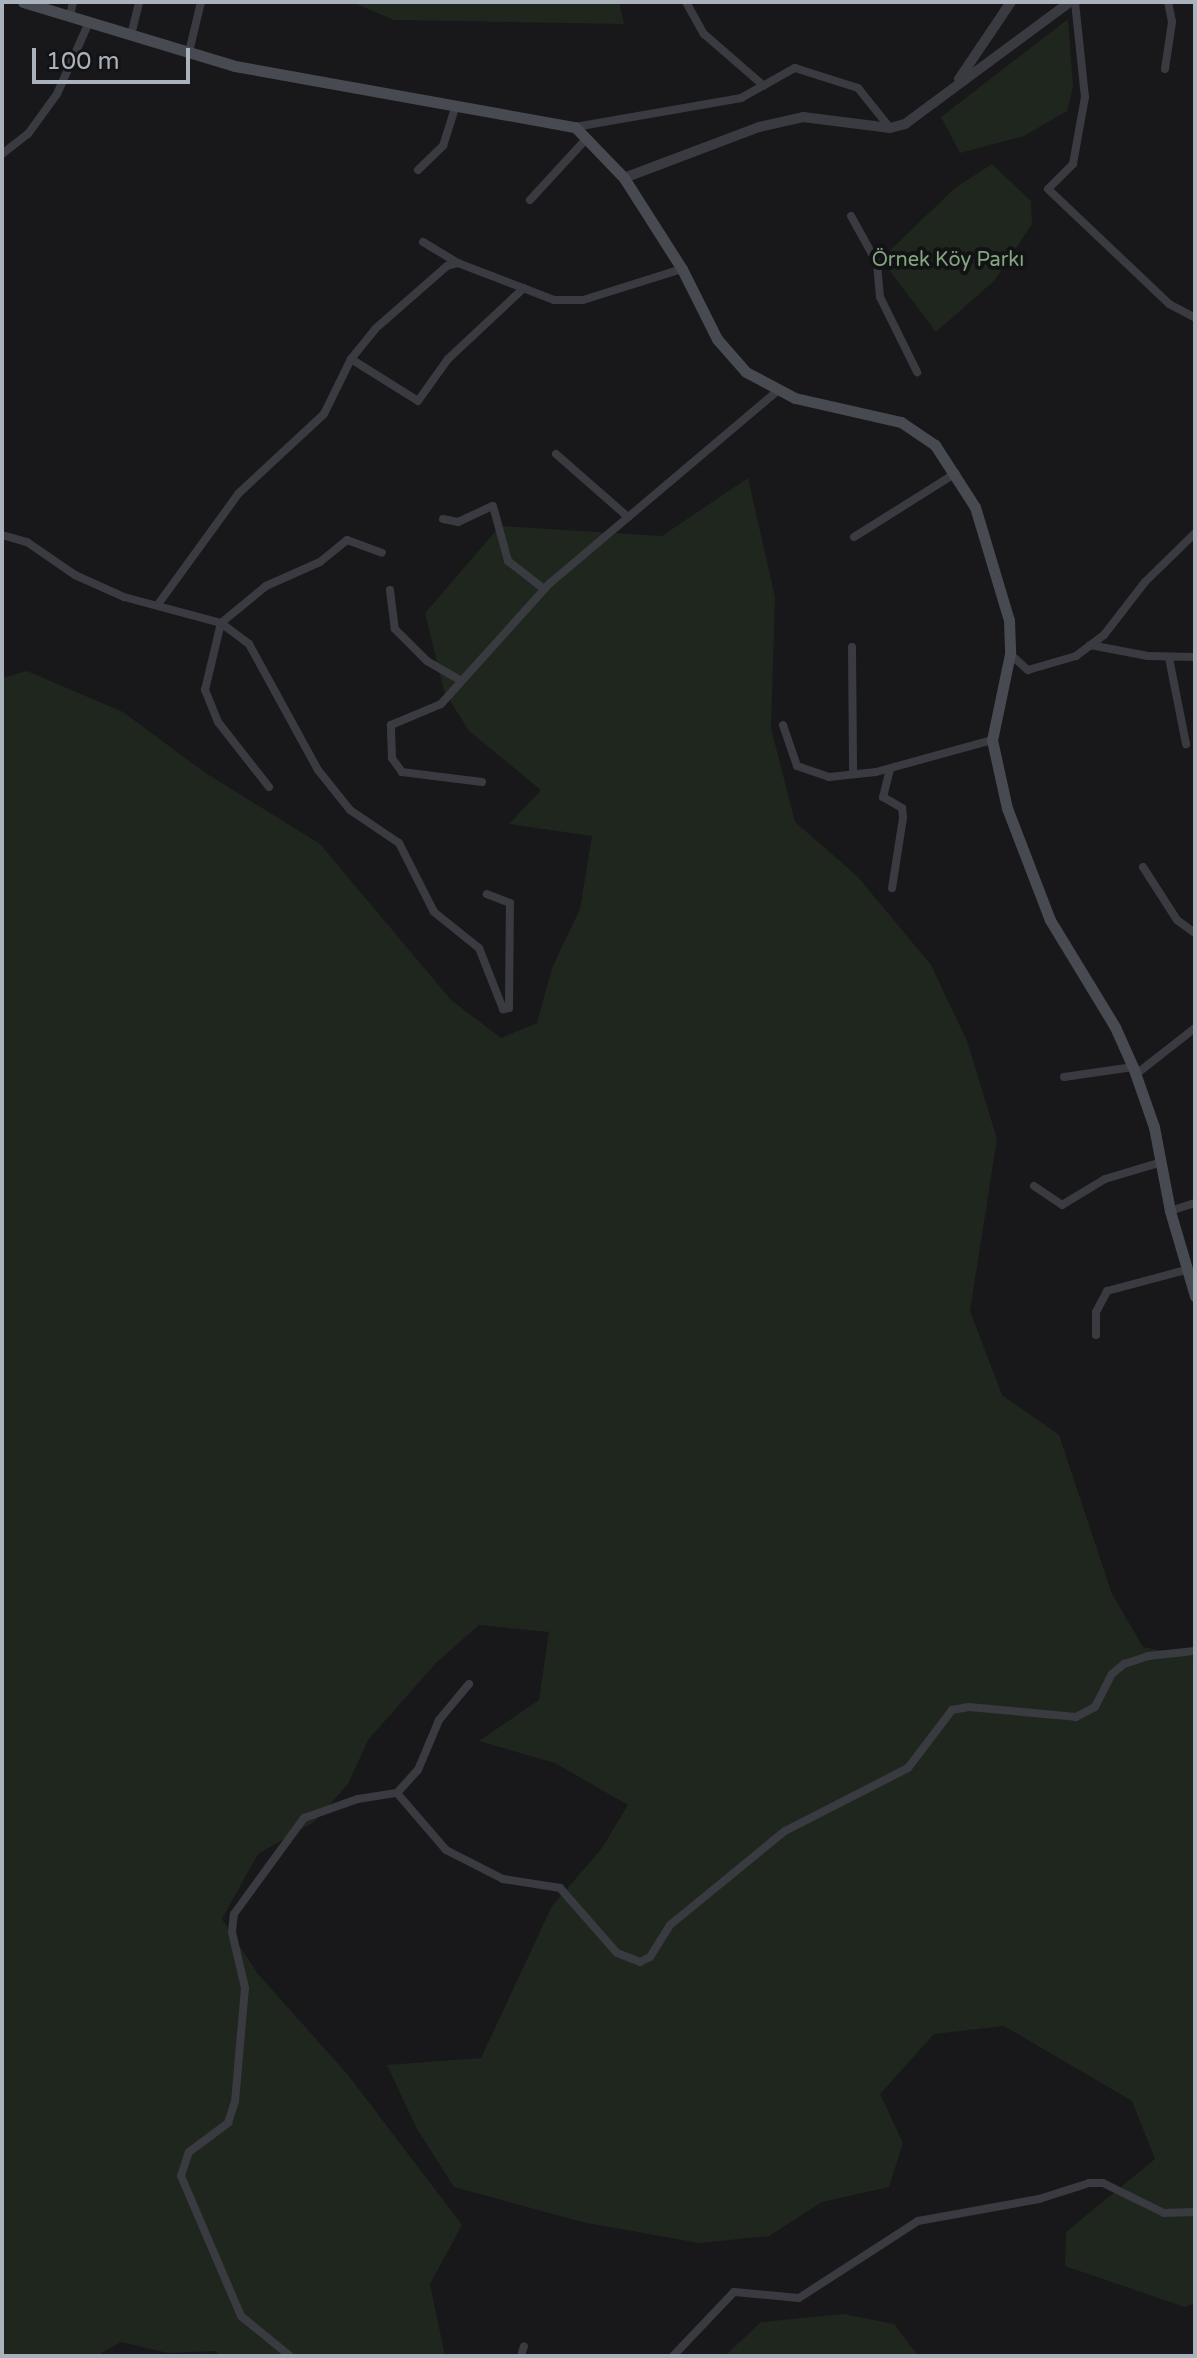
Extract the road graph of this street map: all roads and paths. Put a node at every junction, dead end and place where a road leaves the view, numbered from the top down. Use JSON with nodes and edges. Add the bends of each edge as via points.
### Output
{"nodes":[{"id":1,"x":23,"y":2,"type":"edge"},
{"id":2,"x":73,"y":2,"type":"edge"},
{"id":3,"x":139,"y":2,"type":"edge"},
{"id":4,"x":201,"y":2,"type":"edge"},
{"id":5,"x":686,"y":2,"type":"edge"},
{"id":6,"x":1011,"y":2,"type":"edge"},
{"id":7,"x":1073,"y":2,"type":"edge"},
{"id":8,"x":1168,"y":2,"type":"edge"},
{"id":9,"x":1061,"y":6,"type":"edge"},
{"id":10,"x":70,"y":16,"type":"junction"},
{"id":11,"x":89,"y":22,"type":"junction"},
{"id":12,"x":131,"y":35,"type":"junction"},
{"id":13,"x":189,"y":52,"type":"junction"},
{"id":14,"x":1165,"y":69,"type":"dead end"},
{"id":15,"x":956,"y":85,"type":"junction"},
{"id":16,"x":764,"y":86,"type":"junction"},
{"id":17,"x":456,"y":105,"type":"junction"},
{"id":18,"x":575,"y":127,"type":"junction"},
{"id":19,"x":890,"y":128,"type":"junction"},
{"id":20,"x":587,"y":138,"type":"junction"},
{"id":21,"x":2,"y":154,"type":"edge"},
{"id":22,"x":418,"y":170,"type":"dead end"},
{"id":23,"x":624,"y":178,"type":"junction"},
{"id":24,"x":530,"y":200,"type":"dead end"},
{"id":25,"x":851,"y":216,"type":"dead end"},
{"id":26,"x":423,"y":242,"type":"dead end"},
{"id":27,"x":458,"y":263,"type":"junction"},
{"id":28,"x":682,"y":269,"type":"junction"},
{"id":29,"x":524,"y":288,"type":"junction"},
{"id":30,"x":1195,"y":318,"type":"edge"},
{"id":31,"x":351,"y":359,"type":"junction"},
{"id":32,"x":917,"y":372,"type":"dead end"},
{"id":33,"x":777,"y":391,"type":"junction"},
{"id":34,"x":556,"y":454,"type":"dead end"},
{"id":35,"x":956,"y":473,"type":"junction"},
{"id":36,"x":628,"y":517,"type":"junction"},
{"id":37,"x":443,"y":519,"type":"dead end"},
{"id":38,"x":1195,"y":533,"type":"edge"},
{"id":39,"x":2,"y":535,"type":"edge"},
{"id":40,"x":854,"y":537,"type":"dead end"},
{"id":41,"x":382,"y":553,"type":"dead end"},
{"id":42,"x":544,"y":589,"type":"junction"},
{"id":43,"x":390,"y":590,"type":"dead end"},
{"id":44,"x":159,"y":603,"type":"junction"},
{"id":45,"x":221,"y":623,"type":"junction"},
{"id":46,"x":1090,"y":645,"type":"junction"},
{"id":47,"x":852,"y":647,"type":"dead end"},
{"id":48,"x":1010,"y":654,"type":"junction"},
{"id":49,"x":1195,"y":657,"type":"edge"},
{"id":50,"x":1169,"y":658,"type":"junction"},
{"id":51,"x":461,"y":681,"type":"junction"},
{"id":52,"x":783,"y":725,"type":"dead end"},
{"id":53,"x":992,"y":740,"type":"junction"},
{"id":54,"x":1186,"y":744,"type":"dead end"},
{"id":55,"x":890,"y":769,"type":"junction"},
{"id":56,"x":853,"y":774,"type":"junction"},
{"id":57,"x":482,"y":782,"type":"dead end"},
{"id":58,"x":269,"y":787,"type":"dead end"},
{"id":59,"x":1143,"y":867,"type":"dead end"},
{"id":60,"x":892,"y":888,"type":"dead end"},
{"id":61,"x":487,"y":894,"type":"dead end"},
{"id":62,"x":1195,"y":933,"type":"edge"},
{"id":63,"x":1195,"y":1028,"type":"edge"},
{"id":64,"x":1134,"y":1071,"type":"junction"},
{"id":65,"x":1064,"y":1077,"type":"dead end"},
{"id":66,"x":1162,"y":1162,"type":"junction"},
{"id":67,"x":1034,"y":1186,"type":"dead end"},
{"id":68,"x":1195,"y":1203,"type":"edge"},
{"id":69,"x":1170,"y":1211,"type":"junction"},
{"id":70,"x":1186,"y":1270,"type":"junction"},
{"id":71,"x":1195,"y":1296,"type":"edge"},
{"id":72,"x":1096,"y":1335,"type":"dead end"},
{"id":73,"x":1195,"y":1651,"type":"edge"},
{"id":74,"x":469,"y":1684,"type":"dead end"},
{"id":75,"x":397,"y":1793,"type":"junction"},
{"id":76,"x":1195,"y":2212,"type":"edge"},
{"id":77,"x":524,"y":2346,"type":"dead end"},
{"id":78,"x":290,"y":2356,"type":"edge"},
{"id":79,"x":521,"y":2356,"type":"edge"},
{"id":80,"x":673,"y":2356,"type":"edge"}],
"edges":[{"from":1,"to":10,"type":"main road"},
{"from":2,"to":10,"type":"street"},
{"from":3,"to":12,"type":"street"},
{"from":4,"to":13,"type":"street"},
{"from":5,"to":16,"type":"street","via":[[704,34]]},
{"from":6,"to":15,"type":"street"},
{"from":7,"to":9,"type":"street"},
{"from":7,"to":30,"type":"street","via":[[1085,97],[1073,164],[1048,189],[1169,304]]},
{"from":8,"to":14,"type":"street","via":[[1172,22]]},
{"from":9,"to":15,"type":"street"},
{"from":10,"to":11,"type":"main road"},
{"from":11,"to":12,"type":"main road"},
{"from":11,"to":21,"type":"street","via":[[57,94],[28,134]]},
{"from":12,"to":13,"type":"main road"},
{"from":13,"to":17,"type":"main road","via":[[279,76]]},
{"from":15,"to":19,"type":"street","via":[[905,124]]},
{"from":16,"to":18,"type":"street","via":[[741,98]]},
{"from":16,"to":19,"type":"street","via":[[786,69],[826,74],[858,88]]},
{"from":17,"to":18,"type":"main road"},
{"from":17,"to":22,"type":"street","via":[[443,146]]},
{"from":18,"to":20,"type":"main road"},
{"from":19,"to":23,"type":"street","via":[[803,117],[759,127]]},
{"from":20,"to":23,"type":"main road"},
{"from":20,"to":24,"type":"street"},
{"from":23,"to":28,"type":"main road"},
{"from":25,"to":32,"type":"street","via":[[877,263],[880,297]]},
{"from":26,"to":27,"type":"street"},
{"from":27,"to":29,"type":"street"},
{"from":27,"to":31,"type":"street","via":[[447,266],[375,329]]},
{"from":28,"to":29,"type":"street","via":[[583,300],[554,300]]},
{"from":28,"to":33,"type":"main road","via":[[724,349],[746,372]]},
{"from":29,"to":31,"type":"street","via":[[448,359],[418,401]]},
{"from":31,"to":44,"type":"street","via":[[324,414],[239,493]]},
{"from":33,"to":35,"type":"main road","via":[[901,422],[929,439]]},
{"from":33,"to":36,"type":"street"},
{"from":34,"to":36,"type":"street"},
{"from":35,"to":40,"type":"street"},
{"from":35,"to":48,"type":"main road","via":[[991,554],[1009,620]]},
{"from":36,"to":42,"type":"street"},
{"from":37,"to":42,"type":"street","via":[[458,522],[493,506],[508,561]]},
{"from":38,"to":46,"type":"street"},
{"from":39,"to":44,"type":"street","via":[[27,542],[75,575],[124,597]]},
{"from":41,"to":45,"type":"street","via":[[347,540],[320,562],[266,586]]},
{"from":42,"to":51,"type":"street"},
{"from":43,"to":51,"type":"street","via":[[395,629],[427,661]]},
{"from":44,"to":45,"type":"street"},
{"from":45,"to":58,"type":"street","via":[[205,690],[218,722]]},
{"from":45,"to":61,"type":"street","via":[[249,644],[318,770],[350,810],[399,843],[434,912],[479,948],[503,1009],[509,1008],[510,903]]},
{"from":46,"to":48,"type":"street","via":[[1041,670],[1019,665]]},
{"from":46,"to":50,"type":"street"},
{"from":47,"to":56,"type":"street"},
{"from":48,"to":53,"type":"main road"},
{"from":49,"to":50,"type":"street"},
{"from":50,"to":54,"type":"street"},
{"from":51,"to":57,"type":"street","via":[[432,712],[391,725],[392,758],[402,772],[414,776]]},
{"from":52,"to":56,"type":"street","via":[[797,766],[829,777]]},
{"from":53,"to":55,"type":"street"},
{"from":53,"to":64,"type":"main road","via":[[1007,808],[1050,920],[1115,1027]]},
{"from":55,"to":56,"type":"street"},
{"from":55,"to":60,"type":"street","via":[[883,797],[902,808],[903,818]]},
{"from":59,"to":62,"type":"street","via":[[1177,920]]},
{"from":63,"to":64,"type":"street"},
{"from":64,"to":65,"type":"street"},
{"from":64,"to":66,"type":"main road"},
{"from":66,"to":67,"type":"street","via":[[1105,1179],[1062,1205]]},
{"from":66,"to":69,"type":"main road"},
{"from":68,"to":69,"type":"street"},
{"from":69,"to":70,"type":"main road"},
{"from":70,"to":71,"type":"main road"},
{"from":70,"to":72,"type":"street","via":[[1107,1291],[1096,1312]]},
{"from":73,"to":75,"type":"street","via":[[1124,1664],[1112,1674],[1095,1707],[1076,1717],[952,1710],[908,1768],[785,1831],[670,1925],[650,1957],[640,1962],[617,1953],[560,1888],[503,1879],[446,1850]]},
{"from":74,"to":75,"type":"street","via":[[439,1720],[418,1770]]},
{"from":75,"to":78,"type":"street","via":[[358,1799],[304,1818],[238,1907],[232,1932],[245,1988],[235,2102],[228,2123],[195,2146],[181,2167],[182,2184],[218,2253],[235,2305],[249,2326]]},
{"from":76,"to":80,"type":"street","via":[[1164,2213],[1103,2183],[1089,2183],[1039,2199],[918,2221],[799,2298],[734,2292]]},
{"from":77,"to":79,"type":"street"}]}
